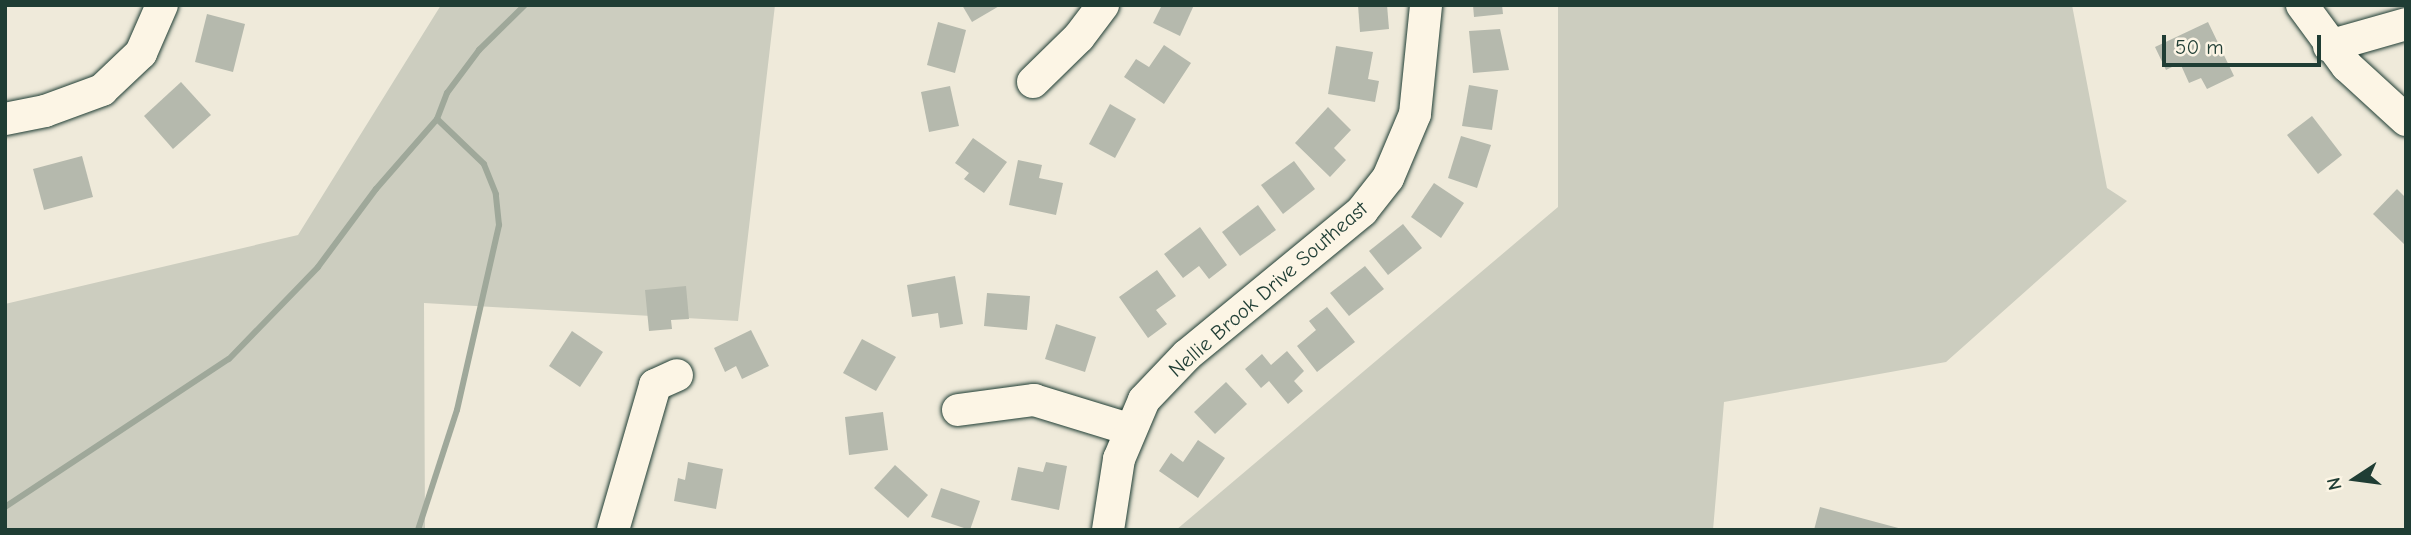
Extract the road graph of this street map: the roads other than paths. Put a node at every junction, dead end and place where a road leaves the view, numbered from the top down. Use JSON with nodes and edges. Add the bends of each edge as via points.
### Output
{"nodes":[{"id":1,"x":162,"y":5,"type":"edge"},
{"id":2,"x":1103,"y":5,"type":"edge"},
{"id":3,"x":1426,"y":5,"type":"edge"},
{"id":4,"x":2302,"y":5,"type":"edge"},
{"id":5,"x":2406,"y":24,"type":"edge"},
{"id":6,"x":2329,"y":46,"type":"junction"},
{"id":7,"x":1033,"y":82,"type":"dead end"},
{"id":8,"x":5,"y":119,"type":"edge"},
{"id":9,"x":2406,"y":120,"type":"edge"},
{"id":10,"x":677,"y":375,"type":"dead end"},
{"id":11,"x":958,"y":410,"type":"dead end"},
{"id":12,"x":1129,"y":429,"type":"junction"},
{"id":13,"x":613,"y":530,"type":"edge"},
{"id":14,"x":1108,"y":530,"type":"edge"}],
"edges":[{"from":1,"to":8,"type":"street","via":[[141,53],[102,90],[45,111]]},
{"from":2,"to":7,"type":"street","via":[[1079,37]]},
{"from":3,"to":12,"type":"street","name":"Nellie Brook Drive Southeast","via":[[1415,114],[1388,178],[1362,211],[1187,355],[1144,400]]},
{"from":4,"to":6,"type":"street"},
{"from":5,"to":6,"type":"street"},
{"from":6,"to":9,"type":"street"},
{"from":10,"to":13,"type":"street","via":[[655,384]]},
{"from":11,"to":12,"type":"street","via":[[1034,400]]},
{"from":12,"to":14,"type":"street","name":"Nellie Brook Drive Southeast"}]}
